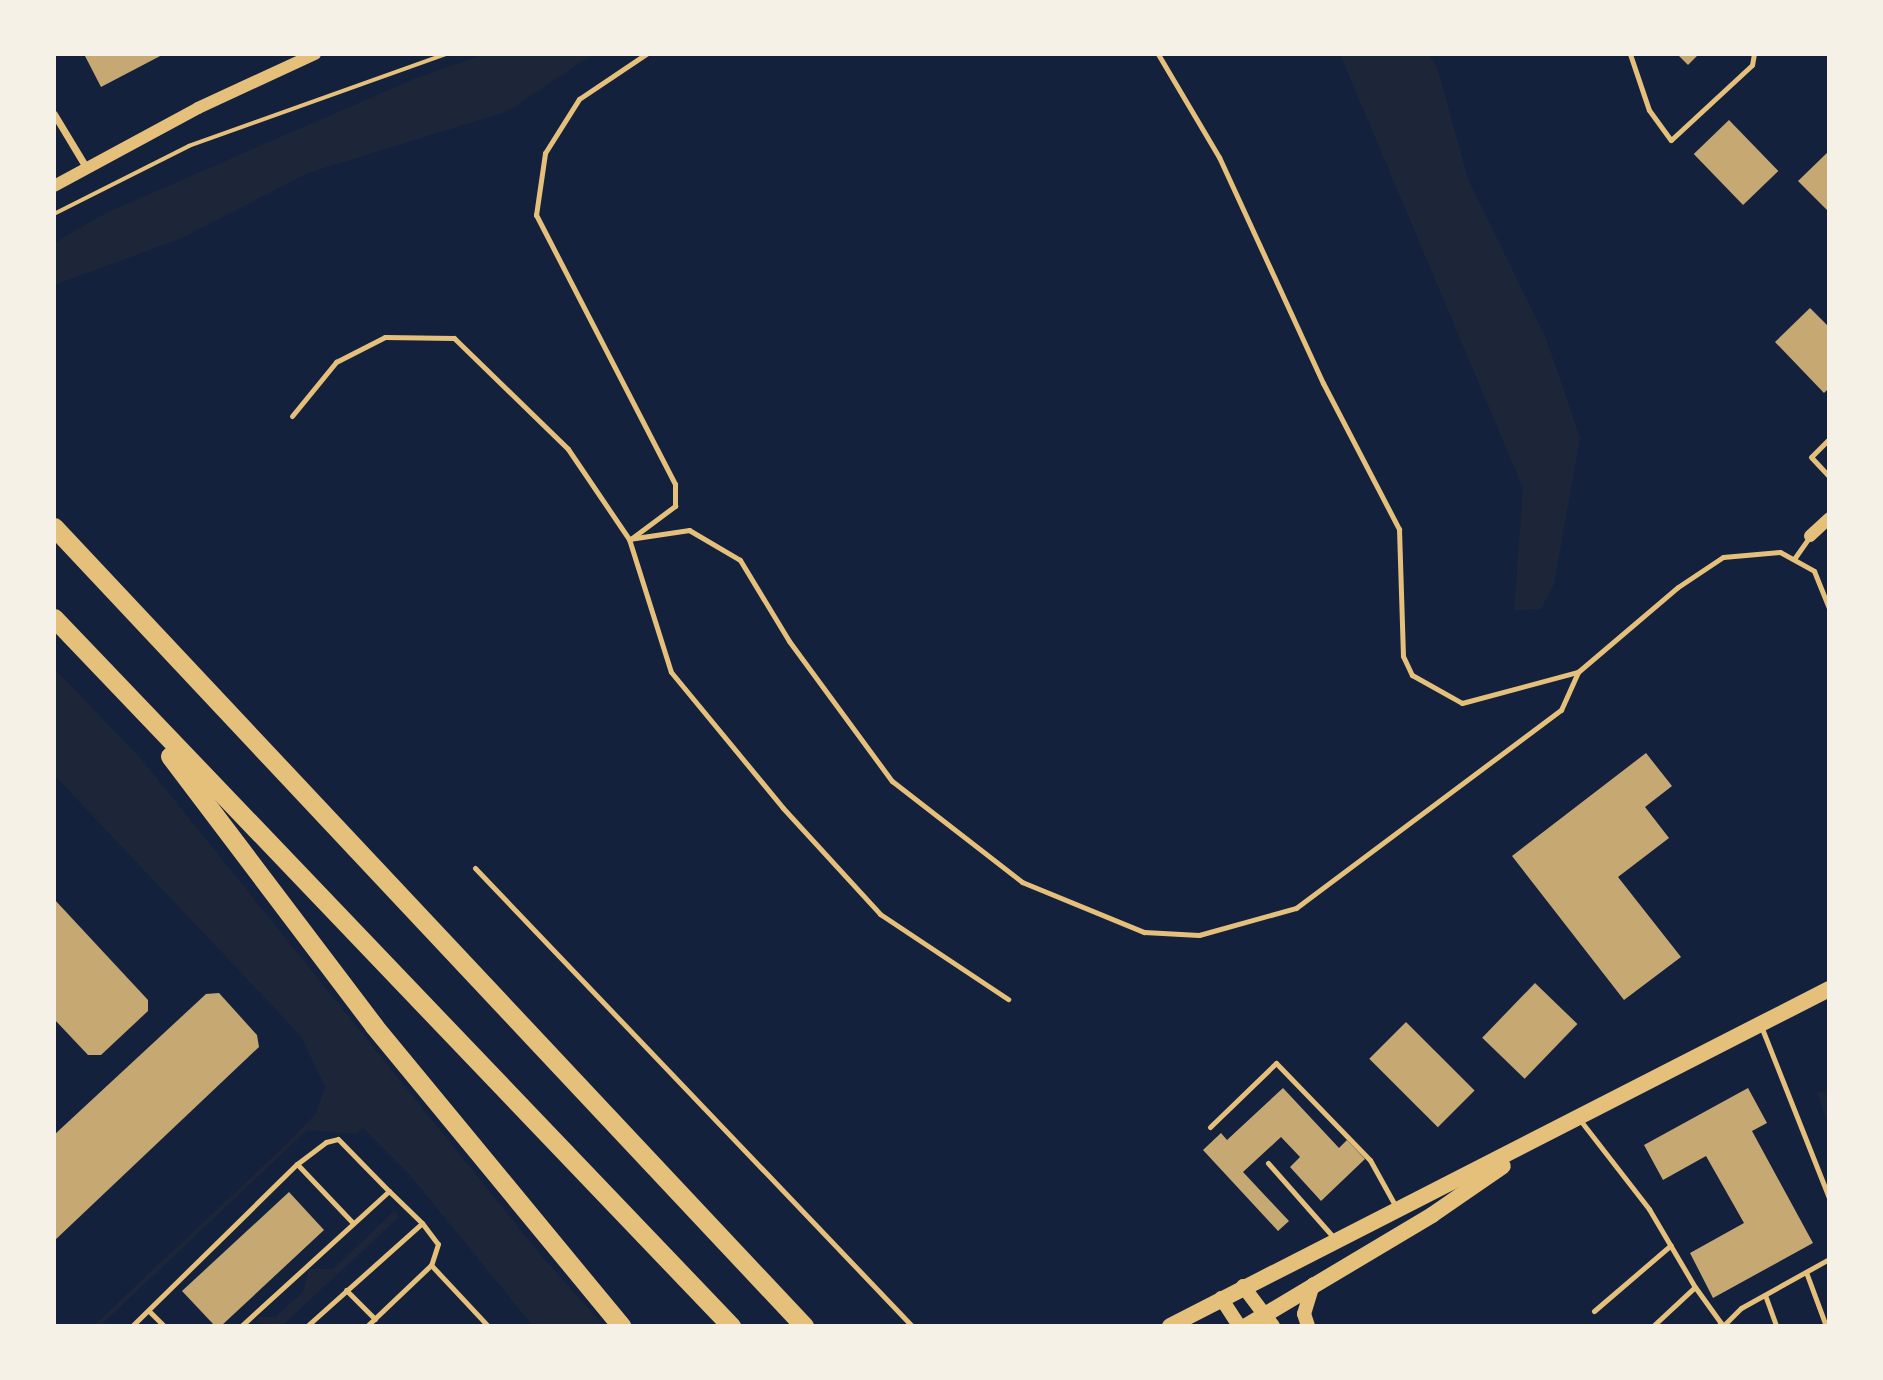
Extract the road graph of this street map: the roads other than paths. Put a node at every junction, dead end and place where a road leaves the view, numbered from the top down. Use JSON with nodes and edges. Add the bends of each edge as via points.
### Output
{"nodes":[{"id":1,"x":315,"y":54,"type":"edge"},
{"id":2,"x":646,"y":54,"type":"edge"},
{"id":3,"x":1158,"y":54,"type":"edge"},
{"id":4,"x":1630,"y":54,"type":"edge"},
{"id":5,"x":1754,"y":54,"type":"edge"},
{"id":6,"x":54,"y":114,"type":"edge"},
{"id":7,"x":86,"y":167,"type":"junction"},
{"id":8,"x":54,"y":186,"type":"edge"},
{"id":9,"x":292,"y":416,"type":"dead end"},
{"id":10,"x":1829,"y":439,"type":"edge"},
{"id":11,"x":1829,"y":476,"type":"edge"},
{"id":12,"x":1829,"y":518,"type":"edge"},
{"id":13,"x":54,"y":520,"type":"edge"},
{"id":14,"x":54,"y":527,"type":"edge"},
{"id":15,"x":1810,"y":536,"type":"joint"},
{"id":16,"x":629,"y":540,"type":"junction"},
{"id":17,"x":1794,"y":559,"type":"junction"},
{"id":18,"x":88,"y":562,"type":"junction"},
{"id":19,"x":1829,"y":608,"type":"edge"},
{"id":20,"x":54,"y":618,"type":"edge"},
{"id":21,"x":1578,"y":672,"type":"junction"},
{"id":22,"x":134,"y":706,"type":"junction"},
{"id":23,"x":475,"y":868,"type":"dead end"},
{"id":24,"x":1829,"y":989,"type":"edge"},
{"id":25,"x":1008,"y":999,"type":"dead end"},
{"id":26,"x":1759,"y":1023,"type":"junction"},
{"id":27,"x":1579,"y":1118,"type":"junction"},
{"id":28,"x":1210,"y":1127,"type":"dead end"},
{"id":29,"x":1551,"y":1133,"type":"junction"},
{"id":30,"x":1268,"y":1163,"type":"dead end"},
{"id":31,"x":297,"y":1164,"type":"junction"},
{"id":32,"x":389,"y":1191,"type":"junction"},
{"id":33,"x":1829,"y":1198,"type":"edge"},
{"id":34,"x":1398,"y":1210,"type":"junction"},
{"id":35,"x":354,"y":1223,"type":"junction"},
{"id":36,"x":422,"y":1223,"type":"junction"},
{"id":37,"x":1336,"y":1240,"type":"junction"},
{"id":38,"x":1671,"y":1245,"type":"junction"},
{"id":39,"x":1829,"y":1259,"type":"edge"},
{"id":40,"x":432,"y":1265,"type":"junction"},
{"id":41,"x":1806,"y":1272,"type":"junction"},
{"id":42,"x":1313,"y":1284,"type":"junction"},
{"id":43,"x":1243,"y":1286,"type":"junction"},
{"id":44,"x":1695,"y":1287,"type":"junction"},
{"id":45,"x":346,"y":1290,"type":"junction"},
{"id":46,"x":1765,"y":1294,"type":"junction"},
{"id":47,"x":1221,"y":1298,"type":"junction"},
{"id":48,"x":149,"y":1311,"type":"junction"},
{"id":49,"x":1594,"y":1311,"type":"dead end"},
{"id":50,"x":375,"y":1319,"type":"junction"},
{"id":51,"x":1267,"y":1321,"type":"edge"},
{"id":52,"x":310,"y":1325,"type":"edge"},
{"id":53,"x":1720,"y":1325,"type":"edge"},
{"id":54,"x":132,"y":1326,"type":"edge"},
{"id":55,"x":164,"y":1326,"type":"edge"},
{"id":56,"x":241,"y":1326,"type":"edge"},
{"id":57,"x":367,"y":1326,"type":"edge"},
{"id":58,"x":488,"y":1326,"type":"edge"},
{"id":59,"x":621,"y":1326,"type":"edge"},
{"id":60,"x":731,"y":1326,"type":"edge"},
{"id":61,"x":804,"y":1326,"type":"edge"},
{"id":62,"x":912,"y":1326,"type":"edge"},
{"id":63,"x":1170,"y":1326,"type":"edge"},
{"id":64,"x":1239,"y":1326,"type":"edge"},
{"id":65,"x":1246,"y":1326,"type":"edge"},
{"id":66,"x":1308,"y":1326,"type":"edge"},
{"id":67,"x":1653,"y":1326,"type":"edge"},
{"id":68,"x":1776,"y":1326,"type":"edge"},
{"id":69,"x":1826,"y":1326,"type":"edge"}],
"edges":[{"from":1,"to":7,"type":"street"},
{"from":2,"to":16,"type":"lane","via":[[579,99],[545,153],[537,215],[674,484],[675,506]]},
{"from":3,"to":21,"type":"lane","via":[[1219,157],[1323,383],[1399,529],[1403,656],[1412,676],[1462,703]]},
{"from":4,"to":5,"type":"lane","via":[[1649,110],[1671,139],[1752,65]]},
{"from":6,"to":7,"type":"street"},
{"from":7,"to":8,"type":"street"},
{"from":9,"to":16,"type":"lane","via":[[336,362],[385,337],[454,338],[568,449]]},
{"from":10,"to":11,"type":"lane","via":[[1811,457]]},
{"from":12,"to":15,"type":"street"},
{"from":13,"to":18,"type":"highway"},
{"from":14,"to":18,"type":"highway"},
{"from":15,"to":17,"type":"lane"},
{"from":16,"to":21,"type":"lane","via":[[689,530],[740,560],[789,641],[892,781],[1021,882],[1144,932],[1199,935],[1296,908],[1561,710]]},
{"from":16,"to":25,"type":"lane","via":[[671,672],[775,798],[880,914]]},
{"from":17,"to":19,"type":"lane","via":[[1814,571]]},
{"from":17,"to":21,"type":"lane","via":[[1780,552],[1723,557],[1678,587]]},
{"from":18,"to":61,"type":"highway"},
{"from":20,"to":22,"type":"highway"},
{"from":22,"to":59,"type":"highway","via":[[279,905]]},
{"from":22,"to":60,"type":"highway","via":[[312,883]]},
{"from":23,"to":62,"type":"lane"},
{"from":24,"to":26,"type":"main road"},
{"from":26,"to":27,"type":"main road"},
{"from":26,"to":33,"type":"lane"},
{"from":27,"to":29,"type":"main road"},
{"from":27,"to":38,"type":"lane"},
{"from":28,"to":34,"type":"lane","via":[[1276,1063],[1370,1160]]},
{"from":29,"to":34,"type":"main road"},
{"from":29,"to":42,"type":"main road","via":[[1432,1215]]},
{"from":30,"to":37,"type":"lane"},
{"from":31,"to":32,"type":"lane","via":[[326,1142],[338,1139]]},
{"from":31,"to":35,"type":"lane"},
{"from":31,"to":48,"type":"lane"},
{"from":32,"to":35,"type":"lane"},
{"from":32,"to":36,"type":"lane"},
{"from":34,"to":37,"type":"main road"},
{"from":35,"to":56,"type":"lane"},
{"from":36,"to":40,"type":"lane","via":[[438,1244]]},
{"from":36,"to":45,"type":"lane"},
{"from":37,"to":43,"type":"main road"},
{"from":38,"to":44,"type":"lane"},
{"from":38,"to":49,"type":"lane"},
{"from":39,"to":41,"type":"lane"},
{"from":40,"to":50,"type":"lane"},
{"from":40,"to":58,"type":"lane"},
{"from":41,"to":46,"type":"lane"},
{"from":41,"to":69,"type":"lane"},
{"from":42,"to":51,"type":"main road"},
{"from":42,"to":66,"type":"main road","via":[[1304,1314]]},
{"from":43,"to":47,"type":"main road"},
{"from":43,"to":51,"type":"main road"},
{"from":44,"to":53,"type":"lane"},
{"from":44,"to":67,"type":"lane"},
{"from":45,"to":50,"type":"lane"},
{"from":45,"to":52,"type":"lane"},
{"from":46,"to":53,"type":"lane"},
{"from":46,"to":68,"type":"lane"},
{"from":47,"to":63,"type":"main road"},
{"from":47,"to":64,"type":"main road"},
{"from":48,"to":54,"type":"lane"},
{"from":48,"to":55,"type":"lane"},
{"from":50,"to":57,"type":"lane"},
{"from":51,"to":65,"type":"main road"}]}
